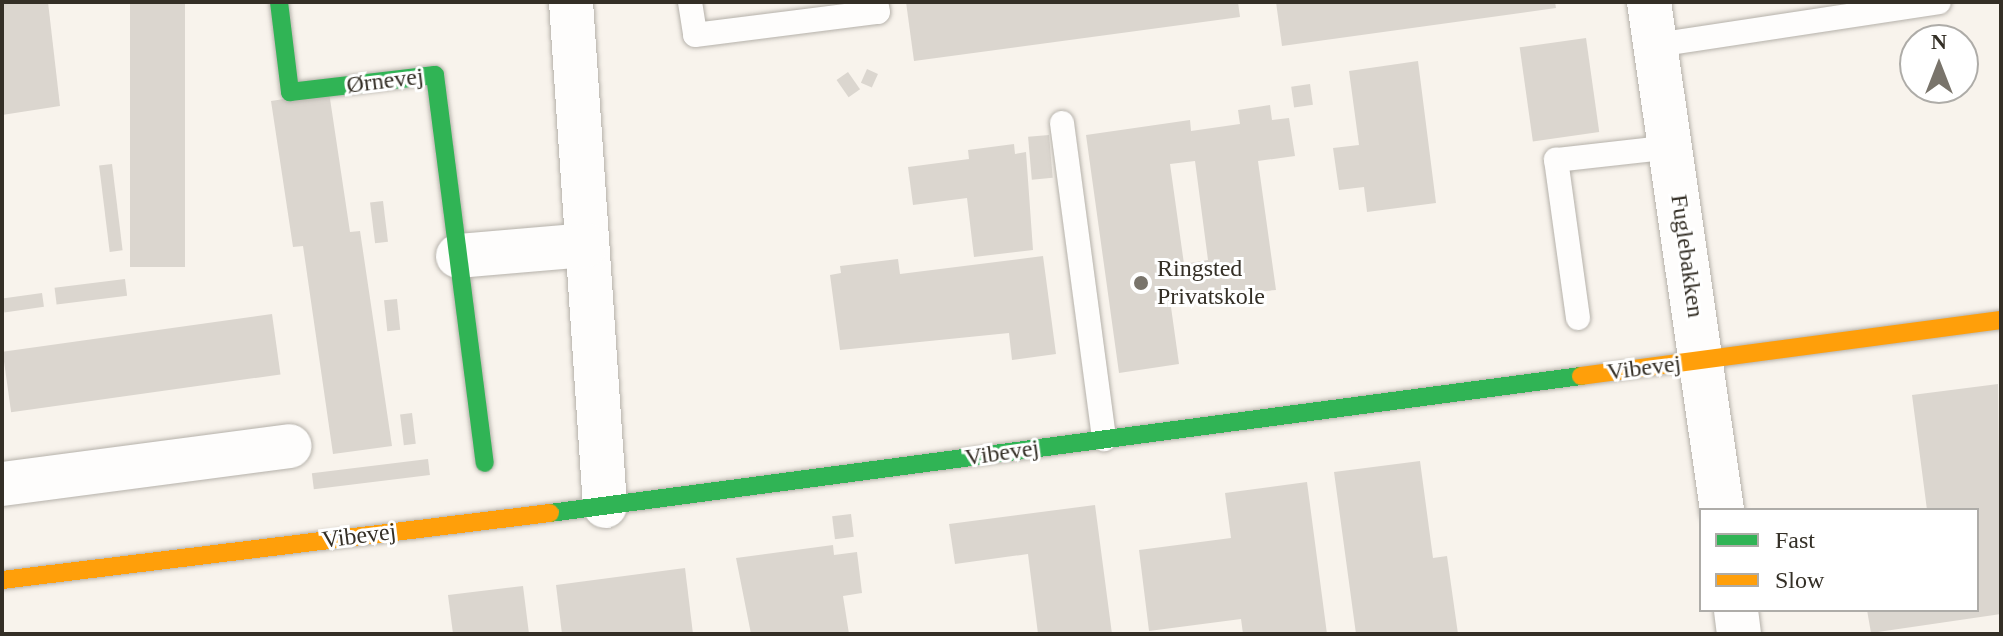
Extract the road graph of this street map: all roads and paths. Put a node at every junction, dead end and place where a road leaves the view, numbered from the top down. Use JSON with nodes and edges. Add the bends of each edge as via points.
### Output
{"nodes":[{"id":1,"x":279,"y":2,"type":"edge"},
{"id":2,"x":571,"y":2,"type":"edge"},
{"id":3,"x":690,"y":2,"type":"edge"},
{"id":4,"x":876,"y":2,"type":"edge"},
{"id":5,"x":1649,"y":2,"type":"edge"},
{"id":6,"x":1939,"y":2,"type":"edge"},
{"id":7,"x":1656,"y":45,"type":"junction"},
{"id":8,"x":1062,"y":123,"type":"dead end"},
{"id":9,"x":1671,"y":147,"type":"junction"},
{"id":10,"x":587,"y":245,"type":"junction"},
{"id":11,"x":458,"y":256,"type":"junction"},
{"id":12,"x":1578,"y":318,"type":"dead end"},
{"id":13,"x":2001,"y":320,"type":"edge"},
{"id":14,"x":1702,"y":361,"type":"junction"},
{"id":15,"x":1104,"y":439,"type":"junction"},
{"id":16,"x":290,"y":446,"type":"dead end"},
{"id":17,"x":485,"y":463,"type":"dead end"},
{"id":18,"x":2,"y":484,"type":"edge"},
{"id":19,"x":605,"y":506,"type":"junction"},
{"id":20,"x":1722,"y":508,"type":"edge"},
{"id":21,"x":2,"y":580,"type":"edge"},
{"id":22,"x":1736,"y":612,"type":"edge"},
{"id":23,"x":1739,"y":634,"type":"edge"}],
"edges":[{"from":1,"to":11,"type":"street","name":"Ørnevej","via":[[290,92],[435,75]]},
{"from":2,"to":10,"type":"street"},
{"from":3,"to":4,"type":"lane","via":[[695,35],[878,12]]},
{"from":5,"to":7,"type":"street","name":"Fuglebakken"},
{"from":6,"to":7,"type":"lane"},
{"from":7,"to":9,"type":"street","name":"Fuglebakken"},
{"from":8,"to":15,"type":"lane"},
{"from":9,"to":12,"type":"lane","via":[[1556,160]]},
{"from":9,"to":14,"type":"street","name":"Fuglebakken"},
{"from":10,"to":11,"type":"street"},
{"from":10,"to":19,"type":"street"},
{"from":11,"to":17,"type":"street","name":"Ørnevej"},
{"from":13,"to":14,"type":"street","name":"Vibevej"},
{"from":14,"to":15,"type":"street","name":"Vibevej"},
{"from":14,"to":20,"type":"street","name":"Fuglebakken"},
{"from":15,"to":19,"type":"street","name":"Vibevej"},
{"from":16,"to":18,"type":"street"},
{"from":19,"to":21,"type":"street","name":"Vibevej"},
{"from":22,"to":23,"type":"street"}]}
